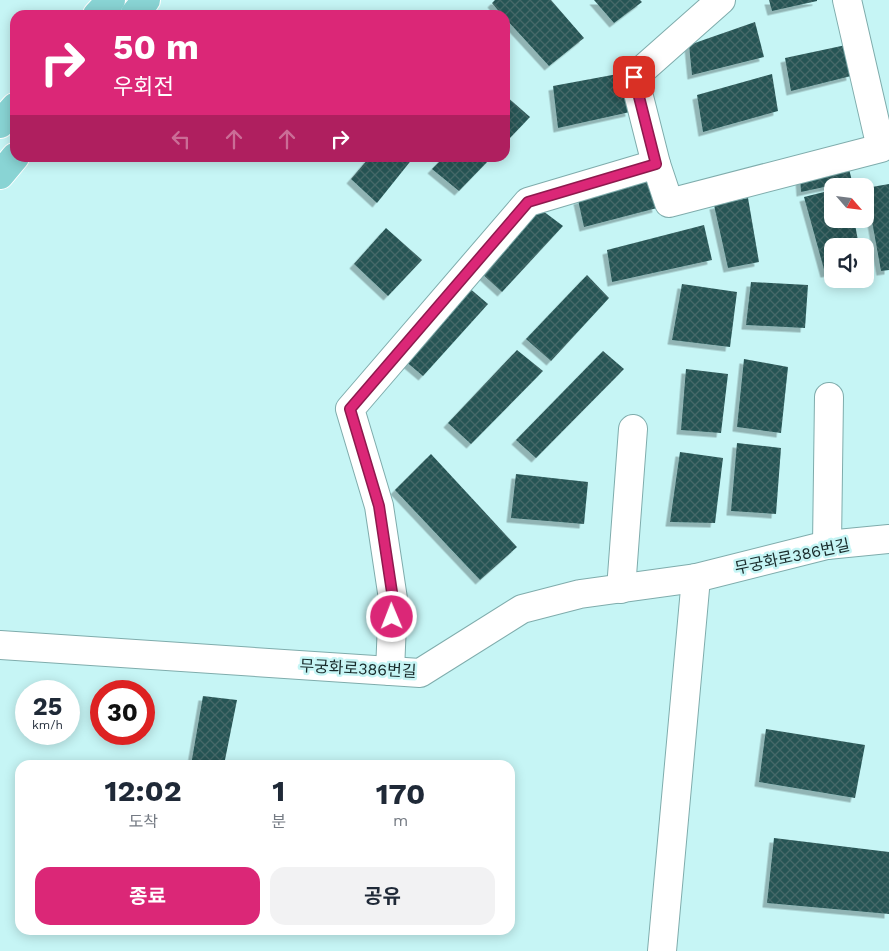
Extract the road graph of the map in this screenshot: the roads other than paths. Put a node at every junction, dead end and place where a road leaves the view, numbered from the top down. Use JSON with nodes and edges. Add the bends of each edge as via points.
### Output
{"nodes":[{"id":1,"x":111,"y":0,"type":"edge"},
{"id":2,"x":146,"y":0,"type":"edge"},
{"id":3,"x":721,"y":0,"type":"edge"},
{"id":4,"x":847,"y":0,"type":"edge"},
{"id":5,"x":102,"y":10,"type":"edge"},
{"id":6,"x":138,"y":10,"type":"edge"},
{"id":7,"x":10,"y":113,"type":"edge"},
{"id":8,"x":0,"y":124,"type":"edge"},
{"id":9,"x":11,"y":162,"type":"edge"},
{"id":10,"x":656,"y":164,"type":"junction"},
{"id":11,"x":0,"y":175,"type":"edge"},
{"id":12,"x":830,"y":397,"type":"dead end"},
{"id":13,"x":633,"y":429,"type":"dead end"},
{"id":14,"x":889,"y":539,"type":"edge"},
{"id":15,"x":826,"y":545,"type":"junction"},
{"id":16,"x":696,"y":578,"type":"junction"},
{"id":17,"x":621,"y":589,"type":"junction"},
{"id":18,"x":0,"y":645,"type":"edge"},
{"id":19,"x":390,"y":671,"type":"junction"},
{"id":20,"x":662,"y":951,"type":"edge"}],
"edges":[{"from":1,"to":5,"type":"main road"},
{"from":2,"to":6,"type":"main road"},
{"from":3,"to":10,"type":"street","via":[[634,77]]},
{"from":4,"to":10,"type":"street","via":[[881,148],[669,203]]},
{"from":7,"to":8,"type":"main road"},
{"from":9,"to":11,"type":"main road"},
{"from":10,"to":19,"type":"street","via":[[528,202],[350,409],[379,506],[393,599]]},
{"from":12,"to":15,"type":"street"},
{"from":13,"to":17,"type":"street"},
{"from":14,"to":15,"type":"street","name":"무궁화로386번길"},
{"from":15,"to":16,"type":"street","name":"무궁화로386번길"},
{"from":16,"to":17,"type":"street","name":"무궁화로386번길"},
{"from":16,"to":20,"type":"street"},
{"from":17,"to":19,"type":"street","name":"무궁화로386번길","via":[[580,594],[522,609],[420,673]]},
{"from":18,"to":19,"type":"street","name":"무궁화로386번길"}]}
